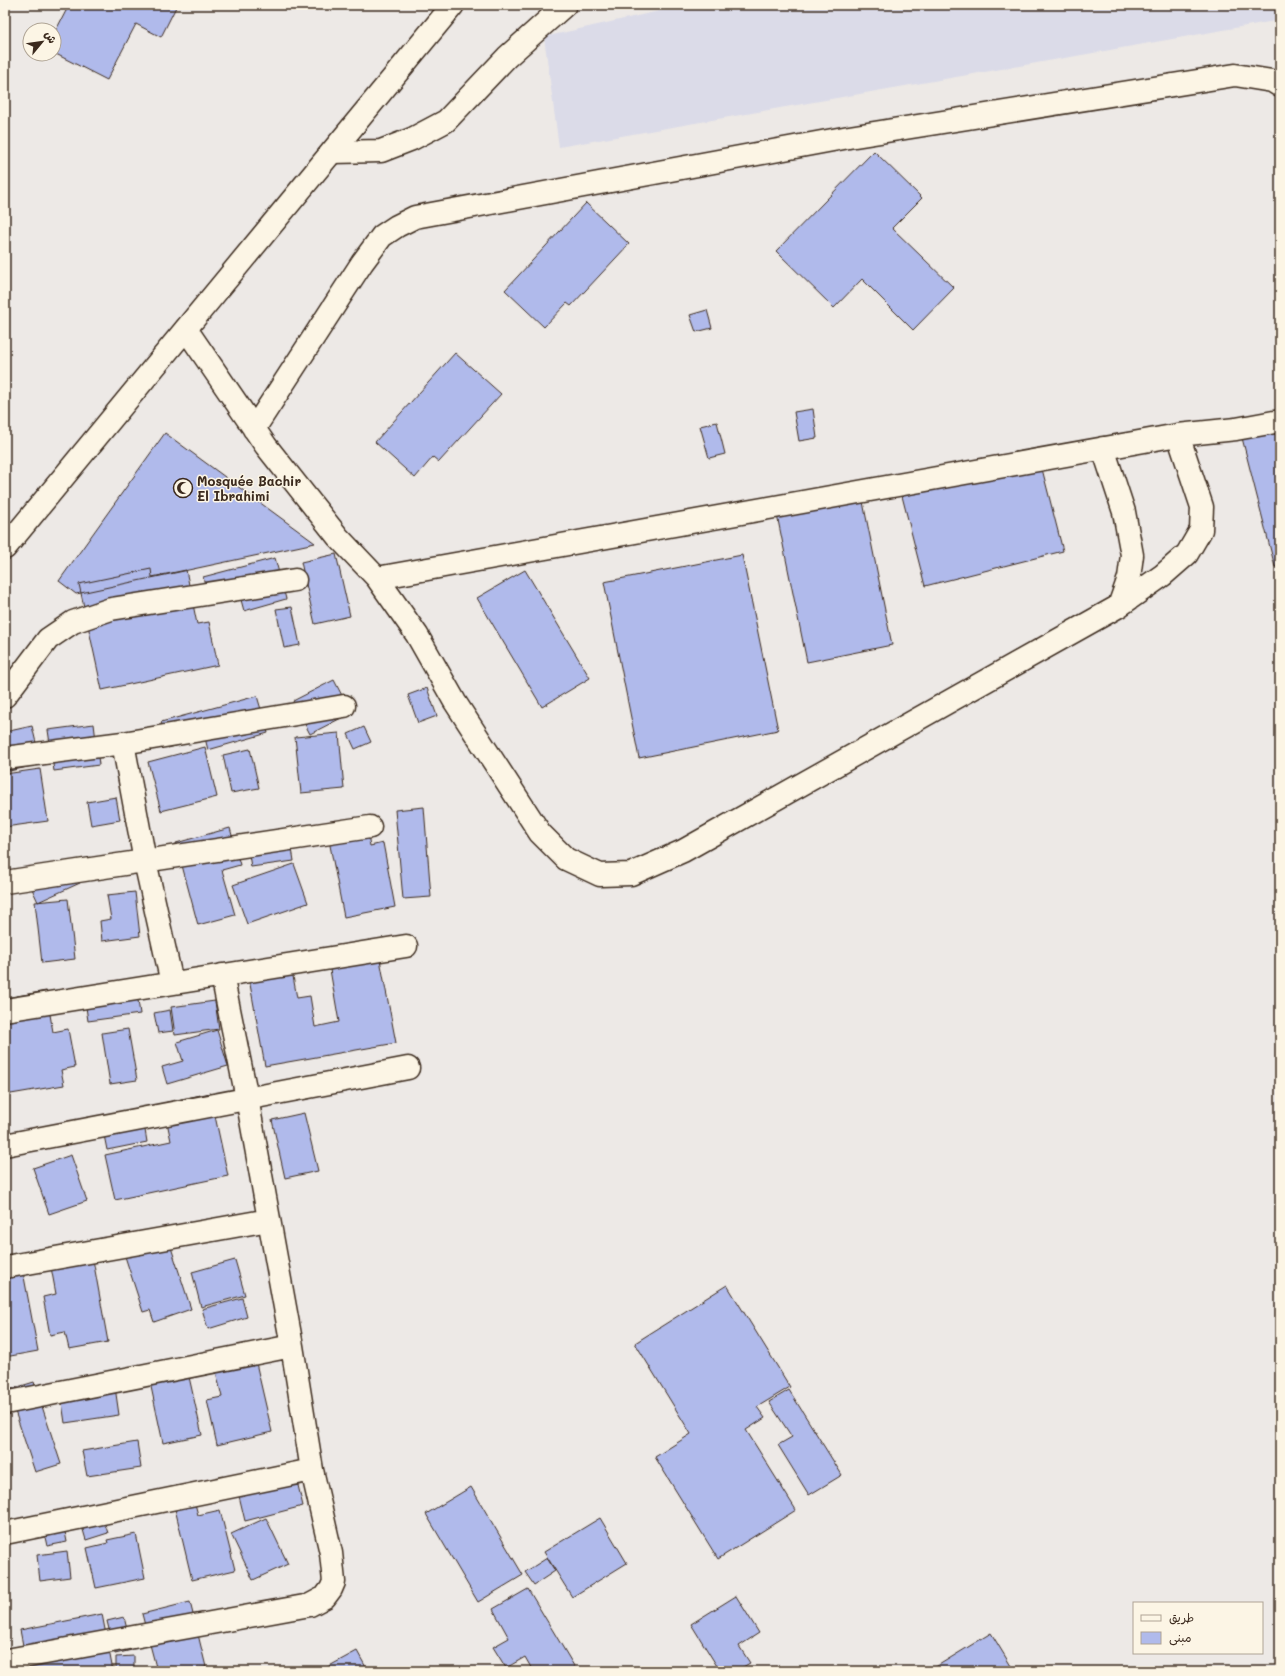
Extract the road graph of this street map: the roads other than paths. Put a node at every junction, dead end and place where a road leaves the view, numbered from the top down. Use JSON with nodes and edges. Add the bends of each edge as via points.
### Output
{"nodes":[{"id":1,"x":453,"y":5,"type":"edge"},
{"id":2,"x":566,"y":5,"type":"edge"},
{"id":3,"x":1280,"y":86,"type":"edge"},
{"id":4,"x":332,"y":152,"type":"junction"},
{"id":5,"x":186,"y":328,"type":"junction"},
{"id":6,"x":1280,"y":421,"type":"edge"},
{"id":7,"x":254,"y":429,"type":"junction"},
{"id":8,"x":1178,"y":435,"type":"junction"},
{"id":9,"x":1103,"y":448,"type":"junction"},
{"id":10,"x":5,"y":548,"type":"edge"},
{"id":11,"x":377,"y":578,"type":"junction"},
{"id":12,"x":295,"y":580,"type":"dead end"},
{"id":13,"x":1119,"y":606,"type":"junction"},
{"id":14,"x":5,"y":696,"type":"edge"},
{"id":15,"x":344,"y":706,"type":"dead end"},
{"id":16,"x":123,"y":743,"type":"junction"},
{"id":17,"x":5,"y":758,"type":"edge"},
{"id":18,"x":370,"y":827,"type":"dead end"},
{"id":19,"x":145,"y":862,"type":"junction"},
{"id":20,"x":5,"y":882,"type":"edge"},
{"id":21,"x":406,"y":946,"type":"dead end"},
{"id":22,"x":222,"y":975,"type":"junction"},
{"id":23,"x":172,"y":983,"type":"junction"},
{"id":24,"x":5,"y":1010,"type":"edge"},
{"id":25,"x":408,"y":1068,"type":"dead end"},
{"id":26,"x":247,"y":1098,"type":"junction"},
{"id":27,"x":5,"y":1145,"type":"edge"},
{"id":28,"x":269,"y":1220,"type":"junction"},
{"id":29,"x":5,"y":1267,"type":"edge"},
{"id":30,"x":292,"y":1346,"type":"junction"},
{"id":31,"x":5,"y":1403,"type":"edge"},
{"id":32,"x":312,"y":1470,"type":"junction"},
{"id":33,"x":5,"y":1533,"type":"edge"},
{"id":34,"x":7,"y":1660,"type":"edge"}],
"edges":[{"from":1,"to":4,"type":"street"},
{"from":2,"to":4,"type":"street","via":[[507,57],[446,121],[412,139],[381,151]]},
{"from":3,"to":7,"type":"street","via":[[1272,80],[1235,75],[849,137],[415,217],[382,236]]},
{"from":4,"to":5,"type":"street"},
{"from":5,"to":7,"type":"street"},
{"from":5,"to":10,"type":"street"},
{"from":6,"to":8,"type":"street"},
{"from":7,"to":11,"type":"street","via":[[338,537]]},
{"from":8,"to":9,"type":"street"},
{"from":8,"to":13,"type":"street","via":[[1202,506],[1201,530],[1187,554],[1163,575]]},
{"from":9,"to":11,"type":"street"},
{"from":9,"to":13,"type":"street","via":[[1124,512],[1132,555],[1129,578]]},
{"from":11,"to":13,"type":"street","via":[[417,635],[455,702],[540,833],[566,859],[600,875],[631,874],[683,851]]},
{"from":12,"to":14,"type":"street","via":[[111,609],[73,622],[48,638]]},
{"from":15,"to":16,"type":"street"},
{"from":16,"to":17,"type":"street"},
{"from":16,"to":19,"type":"street"},
{"from":18,"to":19,"type":"street"},
{"from":19,"to":20,"type":"street"},
{"from":19,"to":23,"type":"street"},
{"from":21,"to":22,"type":"street"},
{"from":22,"to":23,"type":"street"},
{"from":22,"to":26,"type":"street"},
{"from":23,"to":24,"type":"street"},
{"from":25,"to":26,"type":"street"},
{"from":26,"to":27,"type":"street"},
{"from":26,"to":28,"type":"street"},
{"from":28,"to":29,"type":"street"},
{"from":28,"to":30,"type":"street"},
{"from":30,"to":31,"type":"street"},
{"from":30,"to":32,"type":"street"},
{"from":32,"to":33,"type":"street"},
{"from":32,"to":34,"type":"street","via":[[331,1553],[334,1582],[331,1589],[317,1602]]}]}
